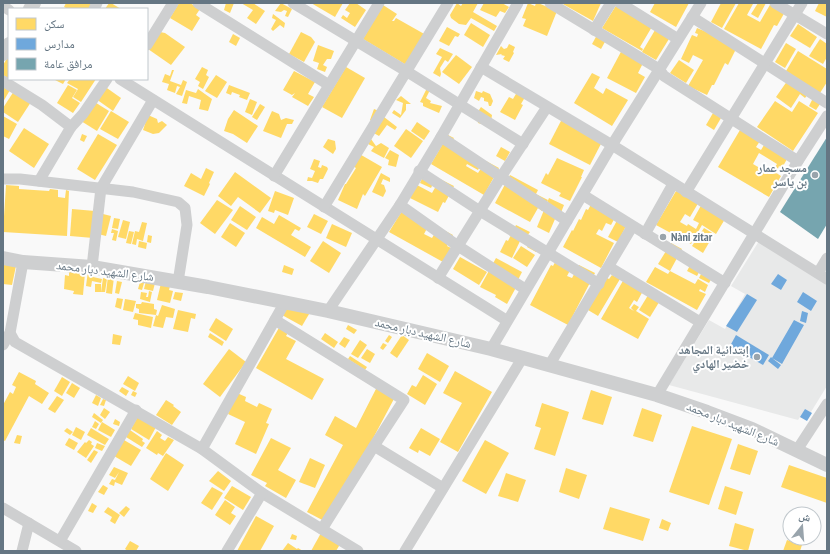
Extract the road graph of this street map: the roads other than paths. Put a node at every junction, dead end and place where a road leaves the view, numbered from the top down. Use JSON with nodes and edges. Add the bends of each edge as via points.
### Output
{"nodes":[{"id":1,"x":173,"y":3,"type":"edge"},
{"id":2,"x":198,"y":3,"type":"edge"},
{"id":3,"x":293,"y":3,"type":"edge"},
{"id":4,"x":379,"y":3,"type":"edge"},
{"id":5,"x":448,"y":3,"type":"edge"},
{"id":6,"x":518,"y":3,"type":"edge"},
{"id":7,"x":550,"y":3,"type":"edge"},
{"id":8,"x":611,"y":3,"type":"edge"},
{"id":9,"x":620,"y":3,"type":"edge"},
{"id":10,"x":775,"y":3,"type":"edge"},
{"id":11,"x":802,"y":3,"type":"edge"},
{"id":12,"x":698,"y":4,"type":"edge"},
{"id":13,"x":794,"y":15,"type":"junction"},
{"id":14,"x":692,"y":17,"type":"junction"},
{"id":15,"x":594,"y":30,"type":"junction"},
{"id":16,"x":827,"y":34,"type":"edge"},
{"id":17,"x":678,"y":39,"type":"junction"},
{"id":18,"x":355,"y":41,"type":"junction"},
{"id":19,"x":148,"y":43,"type":"edge"},
{"id":20,"x":765,"y":64,"type":"junction"},
{"id":21,"x":481,"y":67,"type":"junction"},
{"id":22,"x":660,"y":69,"type":"junction"},
{"id":23,"x":406,"y":71,"type":"junction"},
{"id":24,"x":106,"y":80,"type":"edge"},
{"id":25,"x":123,"y":80,"type":"edge"},
{"id":26,"x":3,"y":81,"type":"edge"},
{"id":27,"x":329,"y":85,"type":"junction"},
{"id":28,"x":153,"y":100,"type":"junction"},
{"id":29,"x":827,"y":103,"type":"edge"},
{"id":30,"x":458,"y":104,"type":"junction"},
{"id":31,"x":547,"y":107,"type":"junction"},
{"id":32,"x":827,"y":116,"type":"edge"},
{"id":33,"x":731,"y":119,"type":"junction"},
{"id":34,"x":71,"y":127,"type":"junction"},
{"id":35,"x":441,"y":137,"type":"junction"},
{"id":36,"x":523,"y":144,"type":"junction"},
{"id":37,"x":612,"y":145,"type":"junction"},
{"id":38,"x":798,"y":161,"type":"junction"},
{"id":39,"x":419,"y":171,"type":"junction"},
{"id":40,"x":274,"y":176,"type":"junction"},
{"id":41,"x":501,"y":177,"type":"junction"},
{"id":42,"x":3,"y":180,"type":"edge"},
{"id":43,"x":39,"y":182,"type":"junction"},
{"id":44,"x":674,"y":184,"type":"junction"},
{"id":45,"x":101,"y":188,"type":"junction"},
{"id":46,"x":686,"y":192,"type":"junction"},
{"id":47,"x":583,"y":195,"type":"junction"},
{"id":48,"x":400,"y":205,"type":"junction"},
{"id":49,"x":324,"y":208,"type":"junction"},
{"id":50,"x":480,"y":211,"type":"junction"},
{"id":51,"x":567,"y":221,"type":"junction"},
{"id":52,"x":632,"y":227,"type":"junction"},
{"id":53,"x":754,"y":233,"type":"junction"},
{"id":54,"x":645,"y":234,"type":"junction"},
{"id":55,"x":376,"y":240,"type":"junction"},
{"id":56,"x":458,"y":246,"type":"junction"},
{"id":57,"x":547,"y":253,"type":"junction"},
{"id":58,"x":3,"y":258,"type":"edge"},
{"id":59,"x":827,"y":258,"type":"edge"},
{"id":60,"x":23,"y":262,"type":"junction"},
{"id":61,"x":92,"y":267,"type":"junction"},
{"id":62,"x":609,"y":267,"type":"junction"},
{"id":63,"x":822,"y":276,"type":"edge"},
{"id":64,"x":438,"y":278,"type":"junction"},
{"id":65,"x":178,"y":282,"type":"junction"},
{"id":66,"x":725,"y":283,"type":"junction"},
{"id":67,"x":599,"y":284,"type":"junction"},
{"id":68,"x":526,"y":289,"type":"junction"},
{"id":69,"x":285,"y":302,"type":"junction"},
{"id":70,"x":328,"y":311,"type":"junction"},
{"id":71,"x":275,"y":320,"type":"junction"},
{"id":72,"x":506,"y":320,"type":"junction"},
{"id":73,"x":700,"y":322,"type":"junction"},
{"id":74,"x":10,"y":333,"type":"junction"},
{"id":75,"x":3,"y":345,"type":"edge"},
{"id":76,"x":491,"y":348,"type":"junction"},
{"id":77,"x":523,"y":357,"type":"junction"},
{"id":78,"x":550,"y":364,"type":"junction"},
{"id":79,"x":657,"y":395,"type":"junction"},
{"id":80,"x":827,"y":404,"type":"edge"},
{"id":81,"x":136,"y":410,"type":"junction"},
{"id":82,"x":374,"y":446,"type":"junction"},
{"id":83,"x":202,"y":449,"type":"junction"},
{"id":84,"x":797,"y":450,"type":"junction"},
{"id":85,"x":827,"y":465,"type":"edge"},
{"id":86,"x":443,"y":488,"type":"junction"},
{"id":87,"x":262,"y":493,"type":"junction"},
{"id":88,"x":3,"y":508,"type":"edge"},
{"id":89,"x":29,"y":523,"type":"junction"},
{"id":90,"x":322,"y":529,"type":"junction"},
{"id":91,"x":60,"y":541,"type":"junction"},
{"id":92,"x":22,"y":551,"type":"edge"},
{"id":93,"x":76,"y":551,"type":"edge"},
{"id":94,"x":227,"y":551,"type":"edge"},
{"id":95,"x":358,"y":551,"type":"edge"},
{"id":96,"x":405,"y":551,"type":"edge"}],
"edges":[{"from":1,"to":19,"type":"street"},
{"from":2,"to":27,"type":"street"},
{"from":3,"to":18,"type":"street"},
{"from":4,"to":18,"type":"street"},
{"from":5,"to":23,"type":"street"},
{"from":6,"to":21,"type":"street"},
{"from":7,"to":15,"type":"street"},
{"from":8,"to":15,"type":"street"},
{"from":9,"to":17,"type":"street"},
{"from":10,"to":13,"type":"street"},
{"from":11,"to":13,"type":"street"},
{"from":12,"to":14,"type":"street"},
{"from":13,"to":16,"type":"street"},
{"from":13,"to":20,"type":"street"},
{"from":14,"to":17,"type":"street"},
{"from":14,"to":20,"type":"street"},
{"from":15,"to":22,"type":"street"},
{"from":17,"to":22,"type":"street"},
{"from":18,"to":23,"type":"street"},
{"from":18,"to":27,"type":"street"},
{"from":20,"to":29,"type":"street"},
{"from":20,"to":33,"type":"street"},
{"from":21,"to":30,"type":"street"},
{"from":21,"to":31,"type":"street"},
{"from":22,"to":33,"type":"street","via":[[664,76]]},
{"from":22,"to":37,"type":"street"},
{"from":23,"to":30,"type":"street"},
{"from":23,"to":49,"type":"street"},
{"from":24,"to":34,"type":"street"},
{"from":25,"to":28,"type":"street"},
{"from":26,"to":34,"type":"street"},
{"from":27,"to":40,"type":"street"},
{"from":28,"to":40,"type":"street"},
{"from":28,"to":45,"type":"street"},
{"from":30,"to":35,"type":"street"},
{"from":30,"to":36,"type":"street"},
{"from":31,"to":36,"type":"street"},
{"from":31,"to":37,"type":"street"},
{"from":32,"to":38,"type":"street"},
{"from":33,"to":38,"type":"street"},
{"from":33,"to":46,"type":"street"},
{"from":34,"to":43,"type":"street"},
{"from":35,"to":39,"type":"street"},
{"from":35,"to":41,"type":"street"},
{"from":36,"to":41,"type":"street"},
{"from":37,"to":44,"type":"street"},
{"from":37,"to":47,"type":"street"},
{"from":38,"to":53,"type":"street"},
{"from":39,"to":48,"type":"street"},
{"from":39,"to":50,"type":"street"},
{"from":40,"to":49,"type":"street"},
{"from":41,"to":50,"type":"street"},
{"from":41,"to":51,"type":"street"},
{"from":42,"to":43,"type":"street"},
{"from":43,"to":45,"type":"street"},
{"from":44,"to":46,"type":"street"},
{"from":44,"to":54,"type":"street"},
{"from":45,"to":61,"type":"street"},
{"from":45,"to":65,"type":"street","via":[[178,202],[185,208],[187,225]]},
{"from":46,"to":53,"type":"street"},
{"from":47,"to":51,"type":"street"},
{"from":47,"to":52,"type":"street"},
{"from":48,"to":55,"type":"street"},
{"from":48,"to":56,"type":"street"},
{"from":49,"to":55,"type":"street"},
{"from":50,"to":56,"type":"street"},
{"from":50,"to":57,"type":"street"},
{"from":51,"to":57,"type":"street"},
{"from":52,"to":54,"type":"street"},
{"from":52,"to":62,"type":"street"},
{"from":53,"to":63,"type":"street"},
{"from":53,"to":66,"type":"street"},
{"from":54,"to":66,"type":"street"},
{"from":55,"to":64,"type":"street"},
{"from":55,"to":70,"type":"street"},
{"from":56,"to":64,"type":"street"},
{"from":56,"to":68,"type":"street"},
{"from":57,"to":67,"type":"street"},
{"from":57,"to":68,"type":"street"},
{"from":58,"to":60,"type":"street","name":"شارع الشهيد دبار محمد"},
{"from":59,"to":63,"type":"street"},
{"from":60,"to":61,"type":"street","name":"شارع الشهيد دبار محمد"},
{"from":60,"to":74,"type":"street"},
{"from":61,"to":65,"type":"street","name":"شارع الشهيد دبار محمد"},
{"from":62,"to":67,"type":"street"},
{"from":62,"to":73,"type":"street"},
{"from":64,"to":72,"type":"street"},
{"from":65,"to":69,"type":"street","name":"شارع الشهيد دبار محمد"},
{"from":66,"to":73,"type":"street"},
{"from":67,"to":78,"type":"street"},
{"from":68,"to":72,"type":"street"},
{"from":69,"to":70,"type":"street","name":"شارع الشهيد دبار محمد"},
{"from":69,"to":71,"type":"street"},
{"from":70,"to":76,"type":"street","name":"شارع الشهيد دبار محمد"},
{"from":71,"to":82,"type":"street","via":[[404,400]]},
{"from":71,"to":83,"type":"street"},
{"from":72,"to":76,"type":"street"},
{"from":73,"to":79,"type":"street"},
{"from":74,"to":75,"type":"street"},
{"from":74,"to":81,"type":"street","via":[[15,342]]},
{"from":76,"to":77,"type":"street","name":"شارع الشهيد دبار محمد"},
{"from":77,"to":78,"type":"street","name":"شارع الشهيد دبار محمد"},
{"from":77,"to":86,"type":"street"},
{"from":78,"to":79,"type":"street","name":"شارع الشهيد دبار محمد"},
{"from":79,"to":84,"type":"street","name":"شارع الشهيد دبار محمد","via":[[752,429]]},
{"from":80,"to":84,"type":"street"},
{"from":81,"to":83,"type":"street"},
{"from":81,"to":91,"type":"street"},
{"from":82,"to":86,"type":"street"},
{"from":82,"to":90,"type":"street"},
{"from":83,"to":87,"type":"street"},
{"from":84,"to":85,"type":"street","name":"شارع الشهيد دبار محمد"},
{"from":86,"to":96,"type":"street"},
{"from":87,"to":90,"type":"street"},
{"from":87,"to":94,"type":"street"},
{"from":88,"to":89,"type":"street"},
{"from":89,"to":91,"type":"street"},
{"from":89,"to":92,"type":"street"},
{"from":90,"to":95,"type":"street"},
{"from":91,"to":93,"type":"street"}]}
